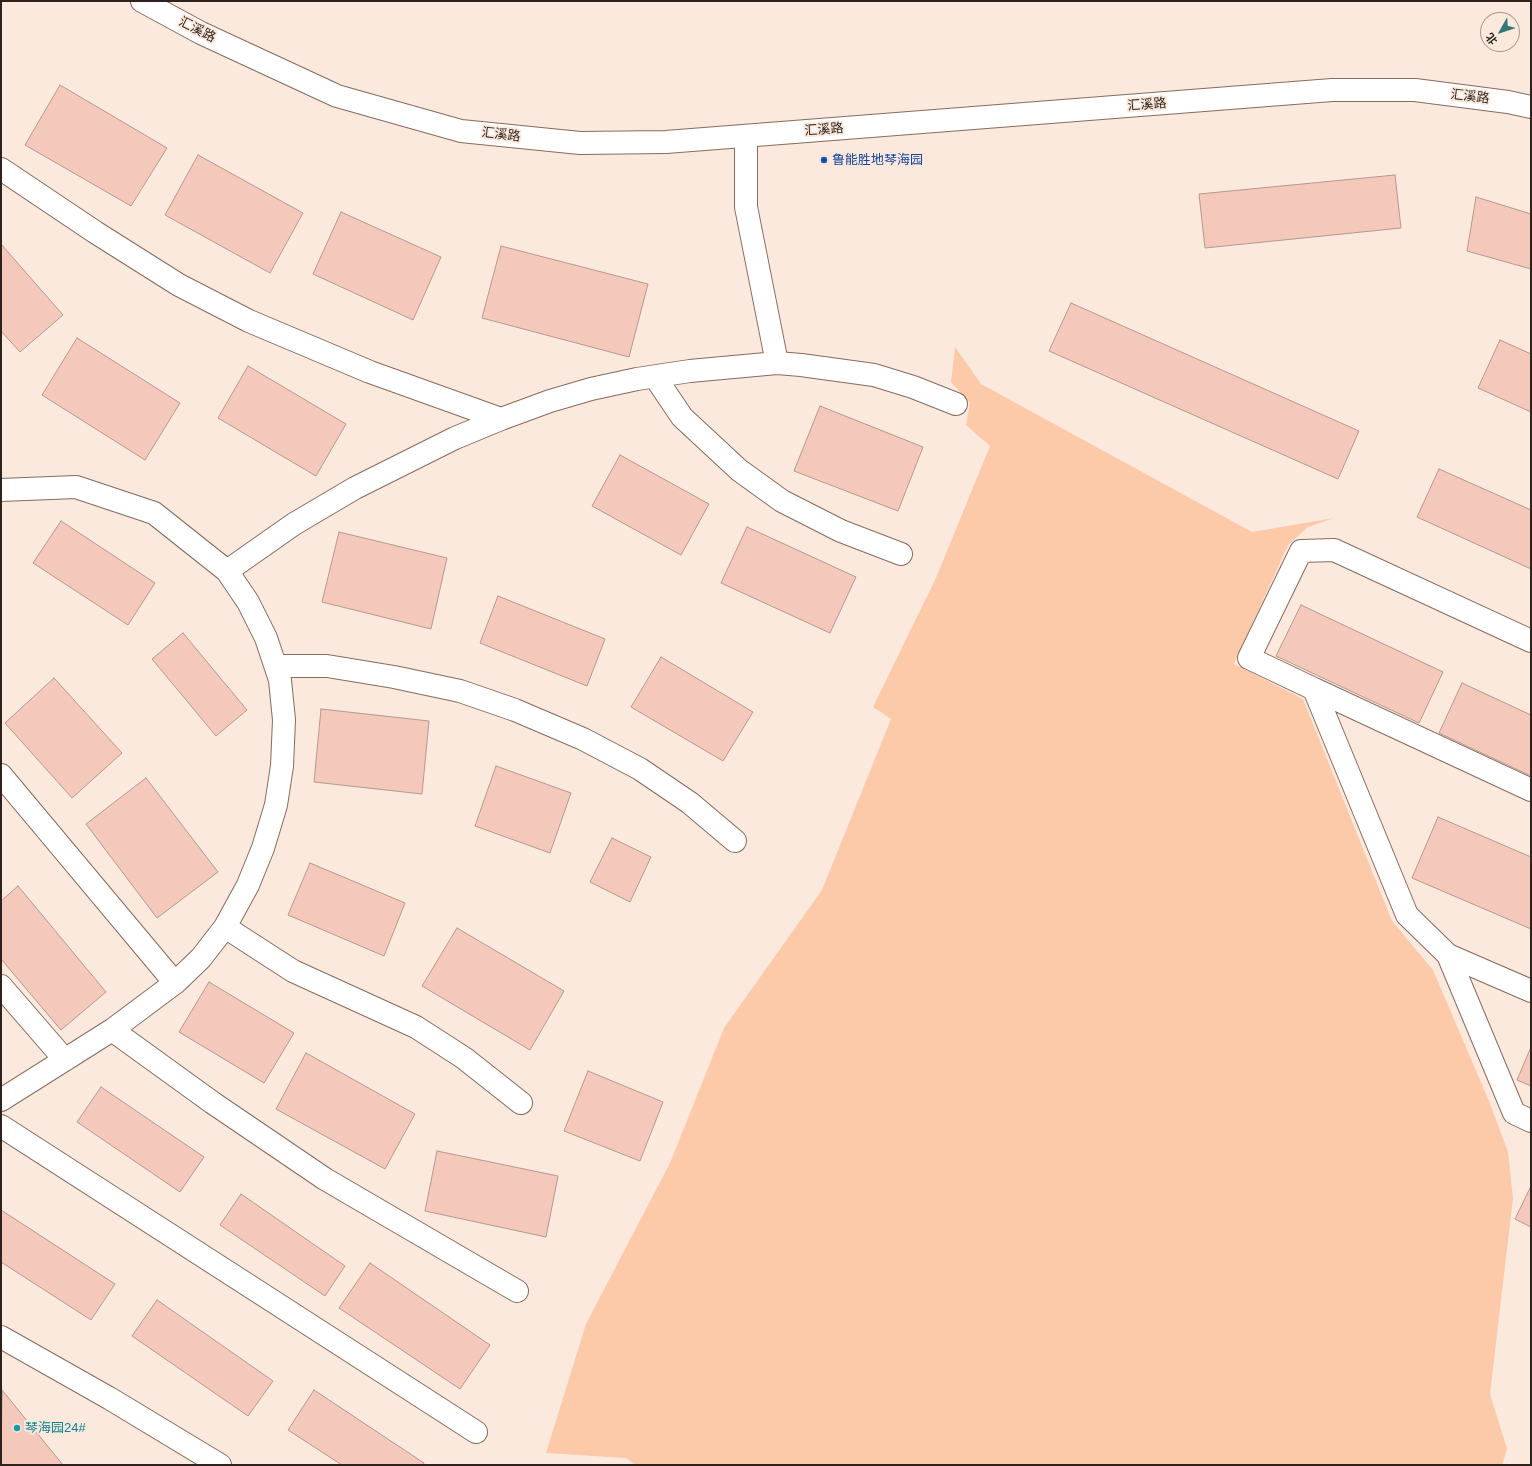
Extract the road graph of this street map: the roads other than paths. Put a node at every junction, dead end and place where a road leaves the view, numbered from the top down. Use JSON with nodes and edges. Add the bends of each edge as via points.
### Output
{"nodes":[{"id":1,"x":142,"y":1,"type":"edge"},
{"id":2,"x":1531,"y":107,"type":"edge"},
{"id":3,"x":746,"y":136,"type":"junction"},
{"id":4,"x":1,"y":170,"type":"edge"},
{"id":5,"x":777,"y":363,"type":"junction"},
{"id":6,"x":655,"y":376,"type":"junction"},
{"id":7,"x":956,"y":404,"type":"dead end"},
{"id":8,"x":501,"y":419,"type":"junction"},
{"id":9,"x":1,"y":490,"type":"edge"},
{"id":10,"x":901,"y":554,"type":"dead end"},
{"id":11,"x":227,"y":572,"type":"junction"},
{"id":12,"x":1531,"y":641,"type":"edge"},
{"id":13,"x":276,"y":666,"type":"junction"},
{"id":14,"x":1314,"y":689,"type":"junction"},
{"id":15,"x":1,"y":774,"type":"edge"},
{"id":16,"x":1531,"y":790,"type":"edge"},
{"id":17,"x":735,"y":841,"type":"dead end"},
{"id":18,"x":225,"y":927,"type":"junction"},
{"id":19,"x":1448,"y":955,"type":"junction"},
{"id":20,"x":175,"y":983,"type":"junction"},
{"id":21,"x":1,"y":986,"type":"edge"},
{"id":22,"x":1531,"y":991,"type":"edge"},
{"id":23,"x":112,"y":1030,"type":"junction"},
{"id":24,"x":64,"y":1060,"type":"junction"},
{"id":25,"x":1,"y":1100,"type":"edge"},
{"id":26,"x":521,"y":1103,"type":"dead end"},
{"id":27,"x":1531,"y":1121,"type":"edge"},
{"id":28,"x":1,"y":1126,"type":"edge"},
{"id":29,"x":517,"y":1291,"type":"dead end"},
{"id":30,"x":1,"y":1337,"type":"edge"},
{"id":31,"x":476,"y":1432,"type":"dead end"},
{"id":32,"x":220,"y":1465,"type":"edge"}],
"edges":[{"from":1,"to":3,"type":"street","name":"汇溪路","via":[[201,33],[337,96],[461,130],[580,143],[666,142]]},
{"from":2,"to":3,"type":"street","name":"汇溪路","via":[[1415,90],[1332,90]]},
{"from":3,"to":5,"type":"street","via":[[746,207]]},
{"from":4,"to":8,"type":"street","via":[[179,285],[249,321],[370,372]]},
{"from":5,"to":6,"type":"street"},
{"from":5,"to":7,"type":"street","via":[[874,375],[913,386]]},
{"from":6,"to":8,"type":"street","via":[[591,389]]},
{"from":6,"to":10,"type":"street","via":[[682,417],[738,470],[782,501],[841,531]]},
{"from":8,"to":11,"type":"street","via":[[455,438],[355,488],[294,524]]},
{"from":9,"to":11,"type":"street","via":[[76,487],[154,513]]},
{"from":11,"to":13,"type":"street","via":[[248,602],[266,638]]},
{"from":12,"to":14,"type":"street","via":[[1334,550],[1302,551],[1249,658]]},
{"from":13,"to":17,"type":"street","via":[[327,666],[394,677],[460,691],[515,710],[583,739],[640,768],[690,803]]},
{"from":13,"to":18,"type":"street","via":[[284,720],[282,766],[276,805],[248,885]]},
{"from":14,"to":16,"type":"street"},
{"from":14,"to":19,"type":"street","via":[[1407,915]]},
{"from":15,"to":20,"type":"street"},
{"from":18,"to":20,"type":"street","via":[[201,958]]},
{"from":18,"to":26,"type":"street","via":[[294,971],[416,1027],[464,1058]]},
{"from":19,"to":22,"type":"street"},
{"from":19,"to":27,"type":"street","via":[[1514,1113]]},
{"from":20,"to":23,"type":"street"},
{"from":21,"to":24,"type":"street"},
{"from":23,"to":24,"type":"street"},
{"from":23,"to":29,"type":"street","via":[[325,1179]]},
{"from":24,"to":25,"type":"street"},
{"from":28,"to":31,"type":"street"},
{"from":30,"to":32,"type":"street"}]}
